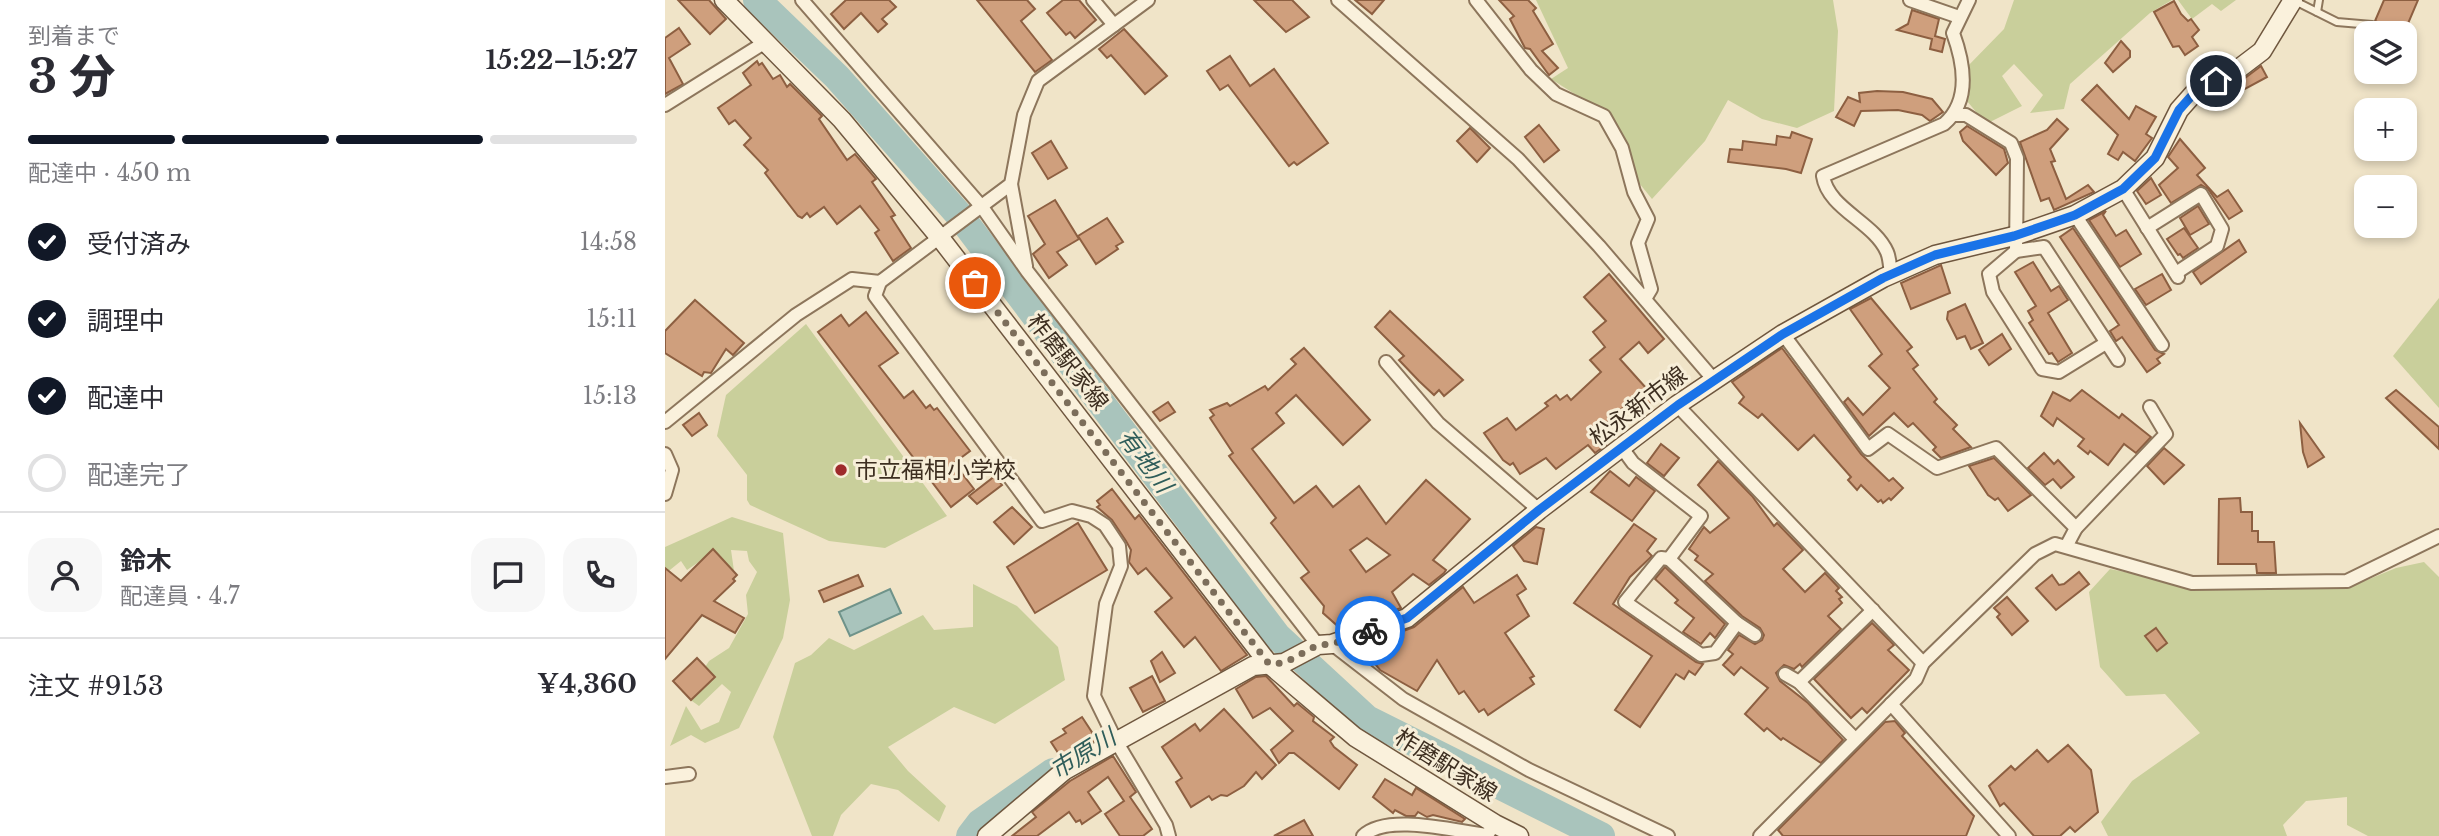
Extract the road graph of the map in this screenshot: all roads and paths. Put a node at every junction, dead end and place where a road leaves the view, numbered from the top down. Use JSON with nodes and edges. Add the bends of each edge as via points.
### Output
{"nodes":[{"id":1,"x":724,"y":0,"type":"edge"},
{"id":2,"x":802,"y":0,"type":"edge"},
{"id":3,"x":1093,"y":0,"type":"edge"},
{"id":4,"x":1148,"y":0,"type":"edge"},
{"id":5,"x":1338,"y":0,"type":"edge"},
{"id":6,"x":1476,"y":0,"type":"edge"},
{"id":7,"x":1910,"y":0,"type":"edge"},
{"id":8,"x":1969,"y":0,"type":"edge"},
{"id":9,"x":2293,"y":0,"type":"edge"},
{"id":10,"x":2319,"y":0,"type":"edge"},
{"id":11,"x":2317,"y":12,"type":"junction"},
{"id":12,"x":1959,"y":17,"type":"junction"},
{"id":13,"x":2354,"y":23,"type":"edge"},
{"id":14,"x":1114,"y":25,"type":"junction"},
{"id":15,"x":767,"y":41,"type":"junction"},
{"id":16,"x":665,"y":105,"type":"edge"},
{"id":17,"x":1955,"y":115,"type":"junction"},
{"id":18,"x":1011,"y":184,"type":"junction"},
{"id":19,"x":2123,"y":189,"type":"junction"},
{"id":20,"x":982,"y":207,"type":"junction"},
{"id":21,"x":2075,"y":215,"type":"junction"},
{"id":22,"x":2147,"y":228,"type":"junction"},
{"id":23,"x":941,"y":239,"type":"junction"},
{"id":24,"x":2015,"y":244,"type":"junction"},
{"id":25,"x":1027,"y":271,"type":"junction"},
{"id":26,"x":1891,"y":275,"type":"junction"},
{"id":27,"x":880,"y":282,"type":"junction"},
{"id":28,"x":1645,"y":299,"type":"junction"},
{"id":29,"x":1783,"y":334,"type":"junction"},
{"id":30,"x":2106,"y":343,"type":"junction"},
{"id":31,"x":2162,"y":345,"type":"dead end"},
{"id":32,"x":2118,"y":360,"type":"dead end"},
{"id":33,"x":1386,"y":362,"type":"dead end"},
{"id":34,"x":1714,"y":380,"type":"junction"},
{"id":35,"x":1678,"y":405,"type":"junction"},
{"id":36,"x":2150,"y":407,"type":"dead end"},
{"id":37,"x":665,"y":422,"type":"edge"},
{"id":38,"x":1622,"y":448,"type":"junction"},
{"id":39,"x":665,"y":454,"type":"edge"},
{"id":40,"x":665,"y":494,"type":"edge"},
{"id":41,"x":1539,"y":510,"type":"junction"},
{"id":42,"x":2076,"y":528,"type":"junction"},
{"id":43,"x":2439,"y":536,"type":"edge"},
{"id":44,"x":2067,"y":545,"type":"junction"},
{"id":45,"x":1669,"y":559,"type":"junction"},
{"id":46,"x":1873,"y":610,"type":"junction"},
{"id":47,"x":1737,"y":623,"type":"junction"},
{"id":48,"x":1755,"y":635,"type":"dead end"},
{"id":49,"x":1325,"y":644,"type":"junction"},
{"id":50,"x":1276,"y":663,"type":"junction"},
{"id":51,"x":1923,"y":663,"type":"junction"},
{"id":52,"x":1785,"y":674,"type":"dead end"},
{"id":53,"x":1800,"y":682,"type":"junction"},
{"id":54,"x":1891,"y":704,"type":"junction"},
{"id":55,"x":1855,"y":739,"type":"junction"},
{"id":56,"x":1116,"y":741,"type":"junction"},
{"id":57,"x":689,"y":774,"type":"dead end"},
{"id":58,"x":665,"y":777,"type":"edge"},
{"id":59,"x":1495,"y":824,"type":"junction"},
{"id":60,"x":987,"y":836,"type":"edge"},
{"id":61,"x":1169,"y":836,"type":"edge"},
{"id":62,"x":1363,"y":836,"type":"edge"},
{"id":63,"x":1519,"y":836,"type":"edge"},
{"id":64,"x":1668,"y":836,"type":"edge"},
{"id":65,"x":1760,"y":836,"type":"edge"},
{"id":66,"x":2009,"y":836,"type":"edge"}],
"edges":[{"from":1,"to":15,"type":"main road","name":"柞磨駅家線"},
{"from":2,"to":20,"type":"street"},
{"from":3,"to":14,"type":"street"},
{"from":4,"to":14,"type":"street"},
{"from":5,"to":28,"type":"street","via":[[1518,159]]},
{"from":6,"to":28,"type":"street","via":[[1556,94],[1604,116],[1622,148],[1634,192],[1649,219],[1638,243],[1651,289]]},
{"from":7,"to":12,"type":"street"},
{"from":8,"to":12,"type":"street"},
{"from":9,"to":11,"type":"lane"},
{"from":9,"to":19,"type":"main road","name":"松永新市線","via":[[2262,51],[2195,92],[2179,110],[2155,158]]},
{"from":10,"to":11,"type":"lane"},
{"from":11,"to":13,"type":"lane","via":[[2337,22]]},
{"from":12,"to":17,"type":"street","via":[[1953,33],[1963,77]]},
{"from":14,"to":18,"type":"street","via":[[1038,81],[1024,115]]},
{"from":15,"to":16,"type":"street"},
{"from":15,"to":23,"type":"main road","name":"柞磨駅家線","via":[[842,120]]},
{"from":17,"to":24,"type":"street","via":[[1966,115],[2011,143],[2018,174]]},
{"from":17,"to":26,"type":"street","via":[[1944,124],[1823,176],[1825,189],[1877,236],[1888,253]]},
{"from":18,"to":20,"type":"street"},
{"from":18,"to":25,"type":"street"},
{"from":19,"to":21,"type":"main road","name":"松永新市線"},
{"from":19,"to":22,"type":"street"},
{"from":20,"to":23,"type":"street"},
{"from":20,"to":25,"type":"street"},
{"from":21,"to":24,"type":"main road","name":"松永新市線"},
{"from":21,"to":31,"type":"street"},
{"from":22,"to":22,"type":"street","via":[[2177,275],[2217,246],[2222,229],[2201,194]]},
{"from":23,"to":27,"type":"street"},
{"from":23,"to":50,"type":"main road","name":"柞磨駅家線"},
{"from":24,"to":26,"type":"main road","name":"松永新市線","via":[[1935,255]]},
{"from":24,"to":30,"type":"street","via":[[2044,247]]},
{"from":24,"to":30,"type":"street","via":[[1989,274],[1993,292],[2042,369],[2059,372]]},
{"from":25,"to":49,"type":"street"},
{"from":26,"to":29,"type":"main road","name":"松永新市線"},
{"from":27,"to":37,"type":"street","via":[[852,279],[796,315]]},
{"from":27,"to":56,"type":"street","via":[[875,296],[1042,521],[1072,512],[1091,516],[1105,525],[1119,546],[1121,566],[1106,604],[1094,696]]},
{"from":28,"to":34,"type":"street"},
{"from":29,"to":34,"type":"main road","name":"松永新市線"},
{"from":29,"to":42,"type":"street","via":[[1868,449],[1888,434],[1937,468],[1996,448]]},
{"from":30,"to":32,"type":"street"},
{"from":33,"to":41,"type":"street","via":[[1438,423]]},
{"from":34,"to":35,"type":"main road","name":"松永新市線"},
{"from":35,"to":38,"type":"main road","name":"松永新市線"},
{"from":35,"to":46,"type":"street"},
{"from":36,"to":42,"type":"street","via":[[2166,434]]},
{"from":38,"to":41,"type":"main road","name":"松永新市線"},
{"from":38,"to":45,"type":"street","via":[[1633,463],[1701,516]]},
{"from":39,"to":40,"type":"street","via":[[671,470]]},
{"from":41,"to":49,"type":"main road","name":"松永新市線","via":[[1407,618]]},
{"from":42,"to":44,"type":"street"},
{"from":43,"to":44,"type":"street","via":[[2347,581],[2192,583]]},
{"from":44,"to":51,"type":"street","via":[[2055,544],[2035,554]]},
{"from":45,"to":47,"type":"street"},
{"from":45,"to":47,"type":"street","via":[[1661,558],[1625,602],[1701,655],[1715,653]]},
{"from":46,"to":51,"type":"street"},
{"from":46,"to":53,"type":"street"},
{"from":47,"to":48,"type":"street"},
{"from":49,"to":50,"type":"main road","name":"松永新市線"},
{"from":49,"to":64,"type":"street","via":[[1403,699],[1529,770]]},
{"from":50,"to":56,"type":"main road","name":"松永新市線","via":[[1253,666]]},
{"from":50,"to":59,"type":"main road","name":"柞磨駅家線","via":[[1355,737]]},
{"from":51,"to":54,"type":"street","via":[[1916,679]]},
{"from":52,"to":53,"type":"street"},
{"from":53,"to":55,"type":"street"},
{"from":54,"to":55,"type":"street"},
{"from":54,"to":66,"type":"street"},
{"from":55,"to":65,"type":"street"},
{"from":56,"to":60,"type":"main road","name":"松永新市線","via":[[1065,769]]},
{"from":56,"to":61,"type":"street"},
{"from":57,"to":58,"type":"street"},
{"from":59,"to":62,"type":"street","via":[[1487,835],[1389,824],[1373,827]]},
{"from":59,"to":63,"type":"main road","name":"柞磨駅家線"}]}
